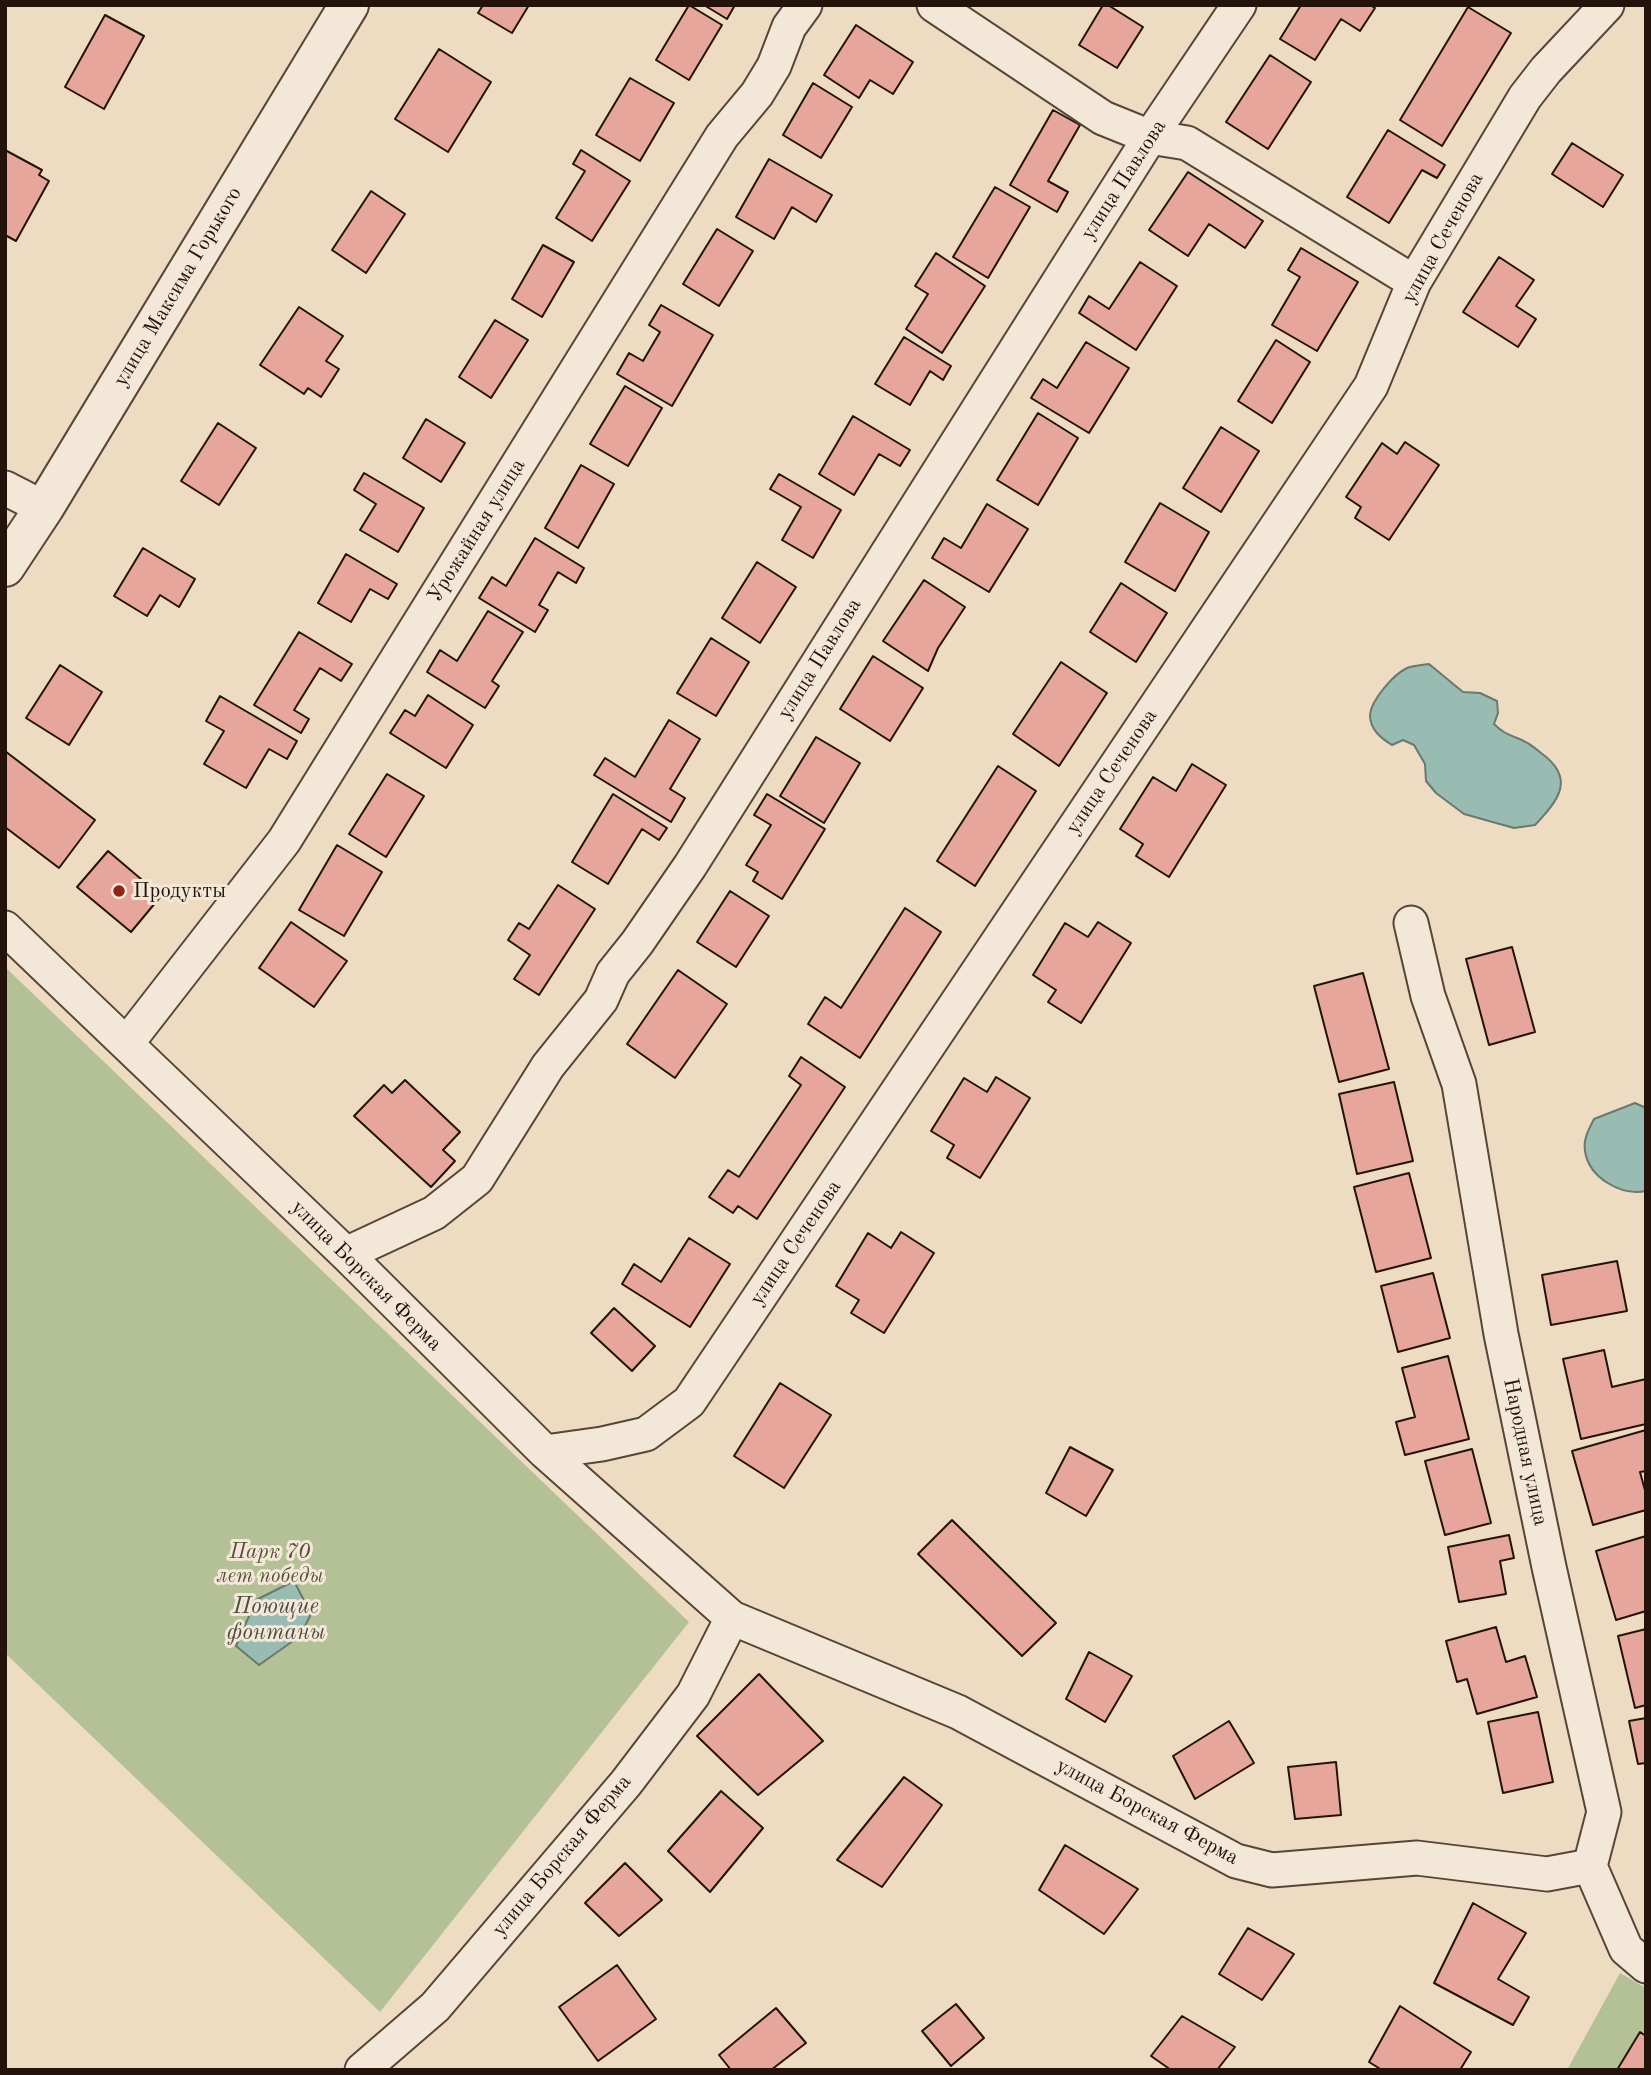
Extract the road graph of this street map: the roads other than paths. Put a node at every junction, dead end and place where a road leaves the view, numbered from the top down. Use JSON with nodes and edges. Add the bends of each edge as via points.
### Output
{"nodes":[{"id":1,"x":349,"y":5,"type":"edge"},
{"id":2,"x":805,"y":5,"type":"edge"},
{"id":3,"x":934,"y":5,"type":"edge"},
{"id":4,"x":1239,"y":5,"type":"edge"},
{"id":5,"x":1607,"y":5,"type":"edge"},
{"id":6,"x":1150,"y":137,"type":"junction"},
{"id":7,"x":1414,"y":282,"type":"junction"},
{"id":8,"x":5,"y":488,"type":"edge"},
{"id":9,"x":44,"y":508,"type":"junction"},
{"id":10,"x":5,"y":566,"type":"edge"},
{"id":11,"x":1412,"y":923,"type":"dead end"},
{"id":12,"x":5,"y":928,"type":"edge"},
{"id":13,"x":127,"y":1043,"type":"junction"},
{"id":14,"x":346,"y":1254,"type":"junction"},
{"id":15,"x":545,"y":1452,"type":"junction"},
{"id":16,"x":732,"y":1618,"type":"junction"},
{"id":17,"x":1590,"y":1866,"type":"junction"},
{"id":18,"x":1646,"y":1966,"type":"edge"},
{"id":19,"x":362,"y":2070,"type":"edge"}],
"edges":[{"from":1,"to":9,"type":"street","name":"улица Максима Горького"},
{"from":2,"to":13,"type":"street","name":"Урожайная улица","via":[[789,27],[757,94],[722,136],[284,841]]},
{"from":3,"to":6,"type":"street","via":[[1102,118]]},
{"from":4,"to":6,"type":"street","name":"улица Павлова"},
{"from":5,"to":7,"type":"street","name":"улица Сеченова","via":[[1525,97]]},
{"from":6,"to":7,"type":"street","via":[[1188,143]]},
{"from":6,"to":14,"type":"street","name":"улица Павлова","via":[[690,866],[613,973],[601,1000],[548,1066],[477,1179],[434,1213]]},
{"from":7,"to":15,"type":"street","name":"улица Сеченова","via":[[1371,386],[689,1402],[646,1434]]},
{"from":8,"to":9,"type":"street"},
{"from":9,"to":10,"type":"street","name":"улица Максима Горького"},
{"from":11,"to":17,"type":"street","name":"Народная улица","via":[[1428,996],[1459,1084],[1501,1334],[1604,1812]]},
{"from":12,"to":13,"type":"street","name":"улица Борская Ферма"},
{"from":13,"to":14,"type":"street","name":"улица Борская Ферма"},
{"from":14,"to":15,"type":"street","name":"улица Борская Ферма"},
{"from":15,"to":16,"type":"street","name":"улица Борская Ферма"},
{"from":16,"to":17,"type":"street","name":"улица Борская Ферма","via":[[958,1712],[1236,1861],[1272,1870],[1417,1858],[1547,1874]]},
{"from":16,"to":19,"type":"street","name":"улица Борская Ферма","via":[[694,1695],[626,1783],[435,2007]]},
{"from":17,"to":18,"type":"street","via":[[1626,1948]]}]}
